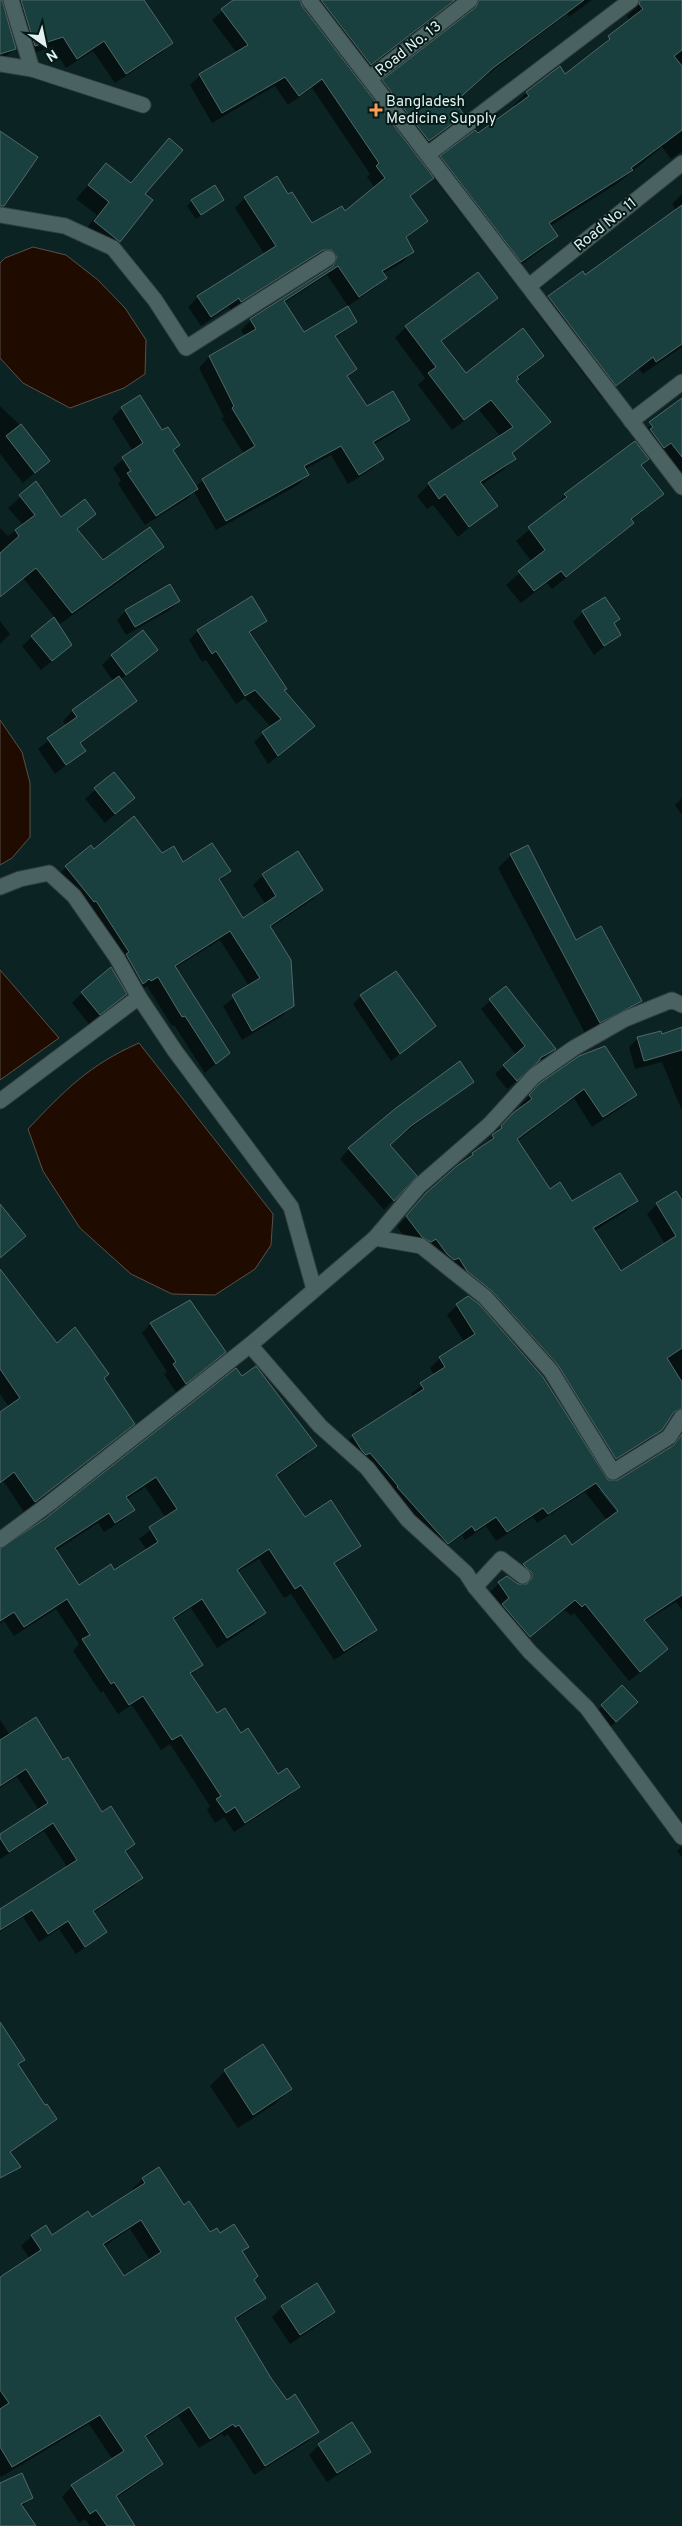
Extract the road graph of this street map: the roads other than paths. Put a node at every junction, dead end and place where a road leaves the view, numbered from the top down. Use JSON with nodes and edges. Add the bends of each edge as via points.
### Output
{"nodes":[{"id":1,"x":11,"y":0,"type":"edge"},
{"id":2,"x":309,"y":0,"type":"edge"},
{"id":3,"x":470,"y":0,"type":"edge"},
{"id":4,"x":631,"y":0,"type":"edge"},
{"id":5,"x":0,"y":64,"type":"edge"},
{"id":6,"x":32,"y":69,"type":"junction"},
{"id":7,"x":370,"y":78,"type":"junction"},
{"id":8,"x":143,"y":105,"type":"dead end"},
{"id":9,"x":428,"y":154,"type":"junction"},
{"id":10,"x":682,"y":163,"type":"edge"},
{"id":11,"x":0,"y":215,"type":"edge"},
{"id":12,"x":328,"y":258,"type":"dead end"},
{"id":13,"x":528,"y":286,"type":"junction"},
{"id":14,"x":682,"y":382,"type":"edge"},
{"id":15,"x":631,"y":421,"type":"junction"},
{"id":16,"x":682,"y":487,"type":"edge"},
{"id":17,"x":0,"y":887,"type":"edge"},
{"id":18,"x":139,"y":997,"type":"junction"},
{"id":19,"x":682,"y":1005,"type":"edge"},
{"id":20,"x":0,"y":1101,"type":"edge"},
{"id":21,"x":376,"y":1238,"type":"junction"},
{"id":22,"x":314,"y":1289,"type":"junction"},
{"id":23,"x":250,"y":1345,"type":"junction"},
{"id":24,"x":682,"y":1417,"type":"edge"},
{"id":25,"x":0,"y":1540,"type":"edge"},
{"id":26,"x":523,"y":1576,"type":"dead end"},
{"id":27,"x":475,"y":1587,"type":"junction"},
{"id":28,"x":682,"y":1837,"type":"edge"}],
"edges":[{"from":1,"to":6,"type":"street"},
{"from":2,"to":7,"type":"street"},
{"from":3,"to":7,"type":"street","name":"Road No. 13"},
{"from":4,"to":9,"type":"street"},
{"from":5,"to":6,"type":"street"},
{"from":6,"to":8,"type":"street"},
{"from":7,"to":9,"type":"street"},
{"from":9,"to":13,"type":"street"},
{"from":10,"to":13,"type":"street","name":"Road No. 11"},
{"from":11,"to":12,"type":"street","via":[[64,226],[113,248],[155,300],[186,348]]},
{"from":13,"to":15,"type":"street"},
{"from":14,"to":15,"type":"street"},
{"from":15,"to":16,"type":"street"},
{"from":17,"to":18,"type":"street","via":[[49,873],[74,896],[117,958]]},
{"from":18,"to":20,"type":"street"},
{"from":18,"to":22,"type":"street","via":[[291,1207]]},
{"from":19,"to":21,"type":"street","via":[[672,1000],[625,1019],[534,1076],[489,1125],[419,1186]]},
{"from":21,"to":22,"type":"street"},
{"from":21,"to":24,"type":"street","via":[[421,1246],[484,1297],[552,1371],[613,1472],[669,1437]]},
{"from":22,"to":23,"type":"street"},
{"from":23,"to":25,"type":"street"},
{"from":23,"to":27,"type":"street","via":[[320,1426],[367,1468],[408,1520],[466,1573]]},
{"from":26,"to":27,"type":"street","via":[[501,1560]]},
{"from":27,"to":28,"type":"street","via":[[530,1652],[587,1708]]}]}
